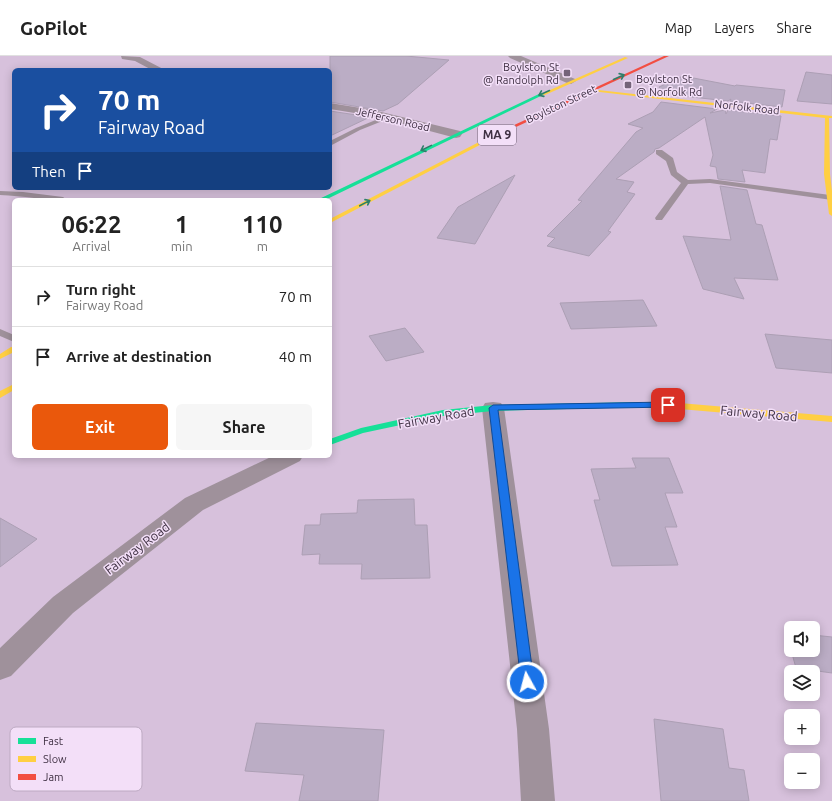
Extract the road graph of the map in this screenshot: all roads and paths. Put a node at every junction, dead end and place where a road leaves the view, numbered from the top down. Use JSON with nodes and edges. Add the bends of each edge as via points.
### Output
{"nodes":[{"id":1,"x":125,"y":56,"type":"edge"},
{"id":2,"x":513,"y":56,"type":"edge"},
{"id":3,"x":631,"y":56,"type":"edge"},
{"id":4,"x":667,"y":56,"type":"edge"},
{"id":5,"x":156,"y":68,"type":"edge"},
{"id":6,"x":571,"y":82,"type":"junction"},
{"id":7,"x":591,"y":90,"type":"junction"},
{"id":8,"x":332,"y":106,"type":"edge"},
{"id":9,"x":830,"y":116,"type":"edge"},
{"id":10,"x":388,"y":117,"type":"junction"},
{"id":11,"x":456,"y":134,"type":"junction"},
{"id":12,"x":332,"y":143,"type":"edge"},
{"id":13,"x":659,"y":152,"type":"dead end"},
{"id":14,"x":686,"y":182,"type":"junction"},
{"id":15,"x":29,"y":190,"type":"edge"},
{"id":16,"x":0,"y":193,"type":"edge"},
{"id":17,"x":23,"y":194,"type":"junction"},
{"id":18,"x":50,"y":198,"type":"edge"},
{"id":19,"x":324,"y":198,"type":"edge"},
{"id":20,"x":830,"y":198,"type":"junction"},
{"id":21,"x":832,"y":214,"type":"edge"},
{"id":22,"x":659,"y":218,"type":"dead end"},
{"id":23,"x":332,"y":220,"type":"edge"},
{"id":24,"x":0,"y":332,"type":"edge"},
{"id":25,"x":12,"y":338,"type":"edge"},
{"id":26,"x":12,"y":350,"type":"edge"},
{"id":27,"x":0,"y":356,"type":"edge"},
{"id":28,"x":493,"y":408,"type":"junction"},
{"id":29,"x":832,"y":419,"type":"edge"},
{"id":30,"x":332,"y":441,"type":"edge"},
{"id":31,"x":288,"y":458,"type":"edge"},
{"id":32,"x":0,"y":667,"type":"edge"},
{"id":33,"x":538,"y":801,"type":"edge"}],
"edges":[{"from":1,"to":5,"type":"street"},
{"from":2,"to":6,"type":"street"},
{"from":3,"to":6,"type":"main road","name":"Boylston Street","number":"MA 9"},
{"from":7,"to":4,"type":"main road","name":"Boylston Street","number":"MA 9","one_way":true},
{"from":6,"to":11,"type":"main road","name":"Boylston Street","number":"MA 9","one_way":true},
{"from":7,"to":9,"type":"main road","name":"Norfolk Road"},
{"from":23,"to":7,"type":"main road","name":"Boylston Street","number":"MA 9","one_way":true,"via":[[522,122]]},
{"from":8,"to":10,"type":"street","name":"Jefferson Road"},
{"from":9,"to":20,"type":"main road","via":[[827,174]]},
{"from":10,"to":11,"type":"street","name":"Jefferson Road"},
{"from":10,"to":12,"type":"lane"},
{"from":11,"to":19,"type":"main road","name":"Boylston Street","number":"MA 9","one_way":true},
{"from":13,"to":14,"type":"lane","via":[[670,160],[672,171]]},
{"from":14,"to":20,"type":"lane","via":[[710,181]]},
{"from":14,"to":22,"type":"lane"},
{"from":15,"to":17,"type":"lane"},
{"from":16,"to":17,"type":"lane"},
{"from":17,"to":18,"type":"lane"},
{"from":20,"to":21,"type":"main road"},
{"from":24,"to":25,"type":"lane"},
{"from":26,"to":27,"type":"main road"},
{"from":28,"to":29,"type":"main road","name":"Fairway Road","via":[[668,405]]},
{"from":28,"to":30,"type":"main road","name":"Fairway Road","via":[[443,413],[361,431]]},
{"from":28,"to":33,"type":"street","via":[[533,729]]},
{"from":31,"to":32,"type":"street","name":"Fairway Road","via":[[194,504],[63,605]]}]}
